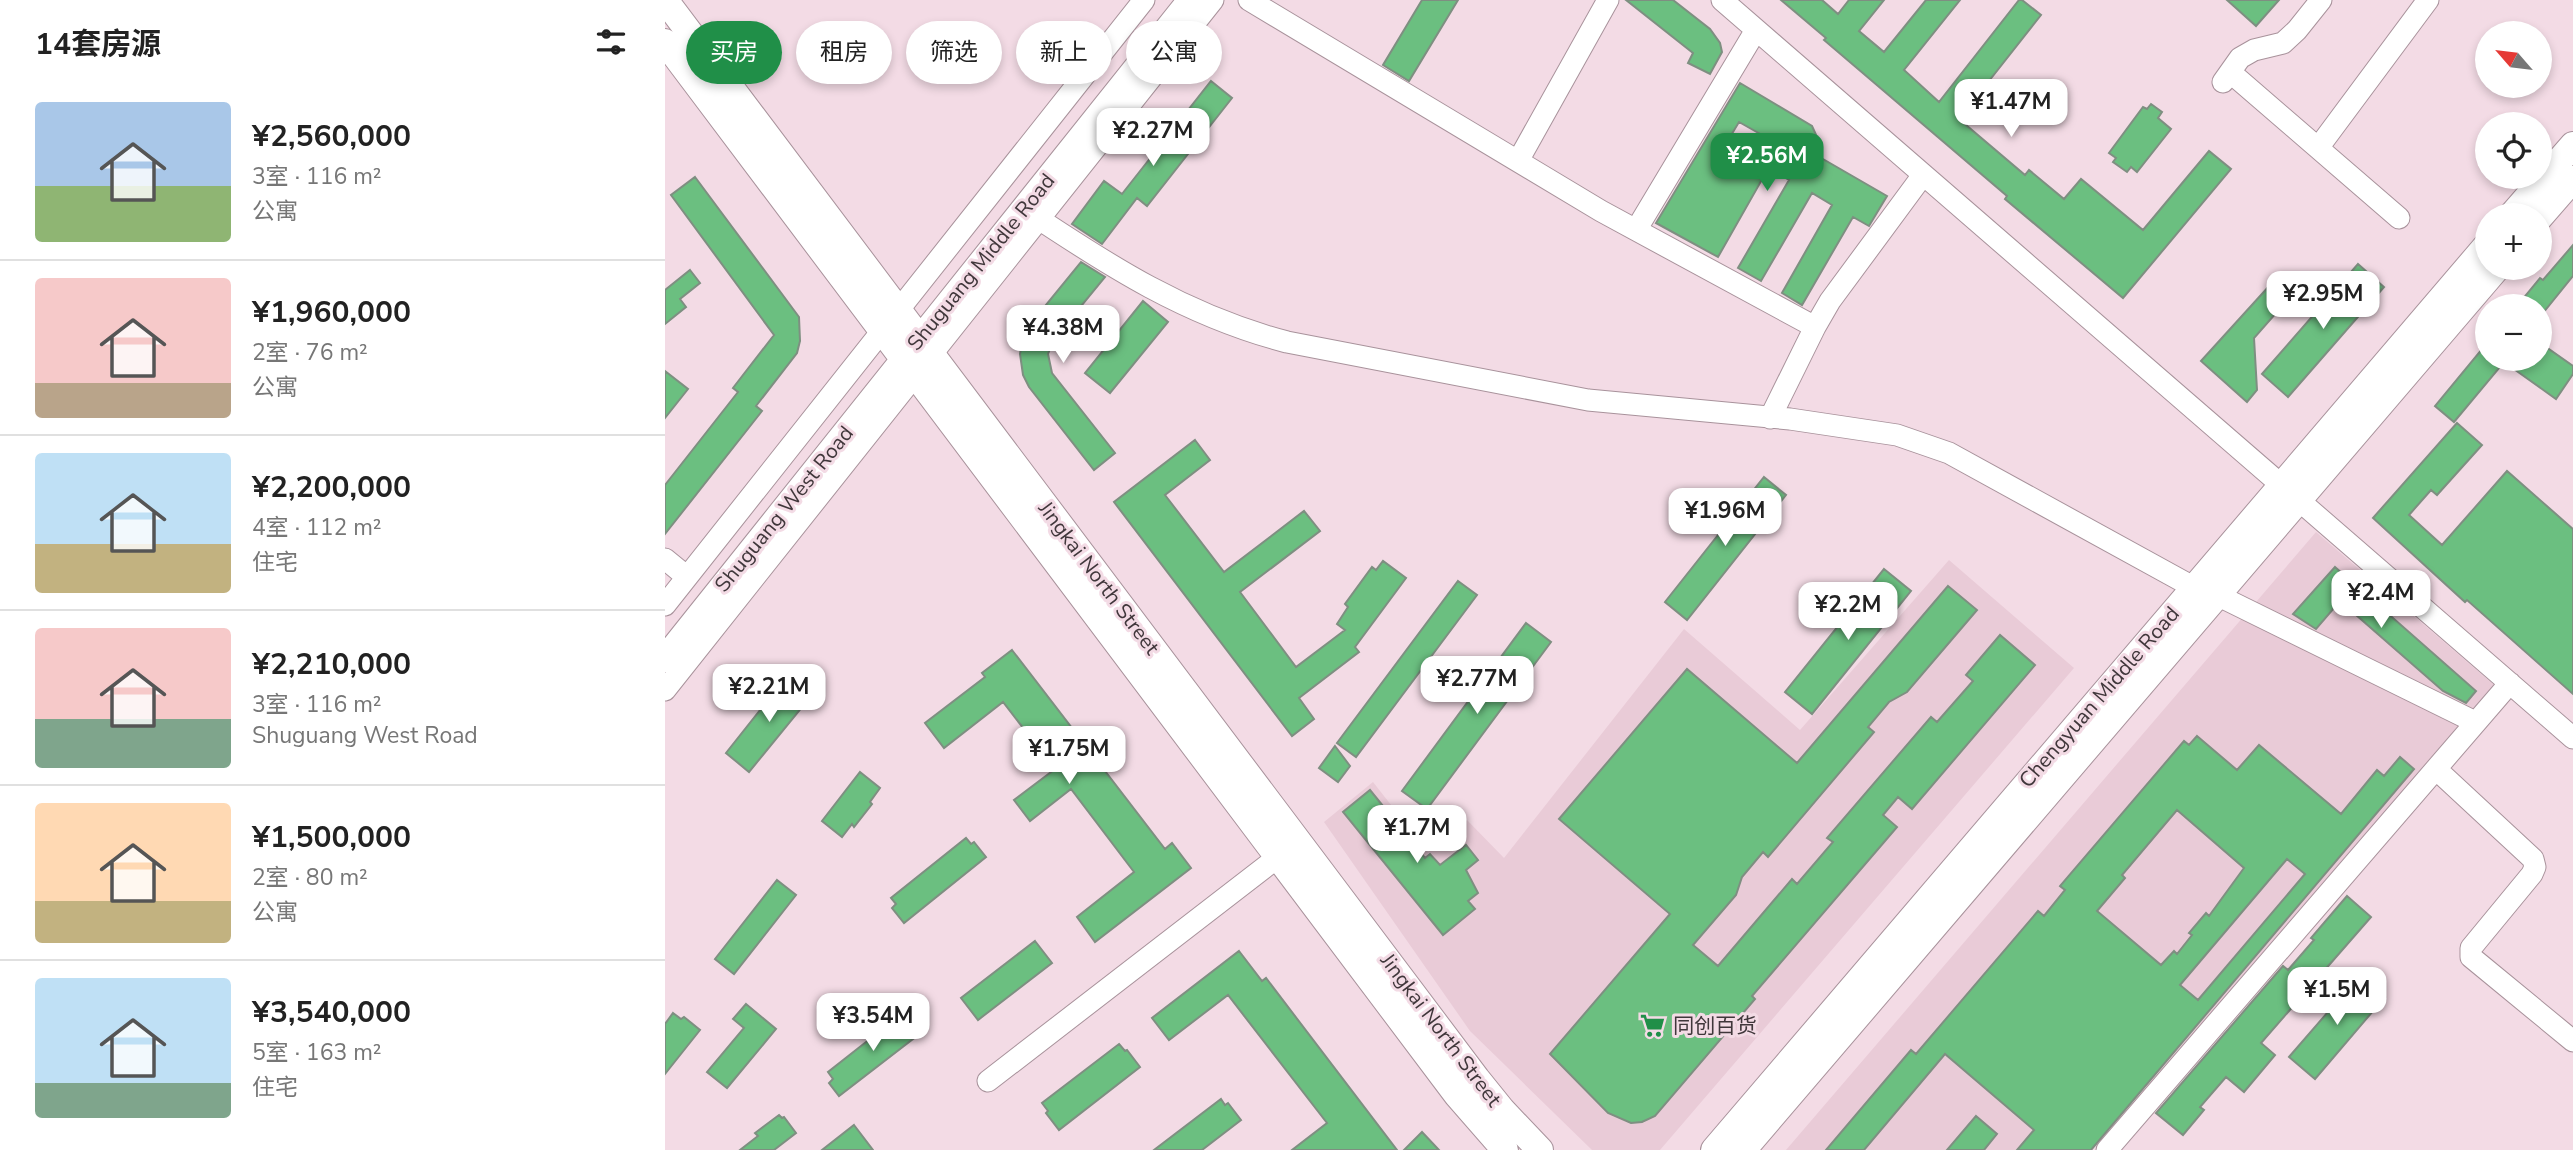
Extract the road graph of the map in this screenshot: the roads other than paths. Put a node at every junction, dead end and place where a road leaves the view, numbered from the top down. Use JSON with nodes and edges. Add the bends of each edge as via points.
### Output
{"nodes":[{"id":1,"x":665,"y":0,"type":"edge"},
{"id":2,"x":1145,"y":0,"type":"edge"},
{"id":3,"x":1171,"y":0,"type":"edge"},
{"id":4,"x":1191,"y":0,"type":"edge"},
{"id":5,"x":1213,"y":0,"type":"edge"},
{"id":6,"x":1249,"y":0,"type":"edge"},
{"id":7,"x":1608,"y":0,"type":"edge"},
{"id":8,"x":1722,"y":0,"type":"edge"},
{"id":9,"x":2321,"y":0,"type":"edge"},
{"id":10,"x":2428,"y":0,"type":"edge"},
{"id":11,"x":1756,"y":30,"type":"junction"},
{"id":12,"x":665,"y":42,"type":"edge"},
{"id":13,"x":2573,"y":145,"type":"edge"},
{"id":14,"x":2318,"y":148,"type":"junction"},
{"id":15,"x":1518,"y":161,"type":"junction"},
{"id":16,"x":1923,"y":175,"type":"junction"},
{"id":17,"x":2573,"y":179,"type":"edge"},
{"id":18,"x":2522,"y":203,"type":"edge"},
{"id":19,"x":2552,"y":203,"type":"edge"},
{"id":20,"x":1032,"y":214,"type":"junction"},
{"id":21,"x":2399,"y":218,"type":"dead end"},
{"id":22,"x":1636,"y":230,"type":"junction"},
{"id":23,"x":2475,"y":260,"type":"edge"},
{"id":24,"x":2486,"y":280,"type":"edge"},
{"id":25,"x":1815,"y":327,"type":"junction"},
{"id":26,"x":915,"y":333,"type":"junction"},
{"id":27,"x":898,"y":354,"type":"junction"},
{"id":28,"x":1770,"y":418,"type":"junction"},
{"id":29,"x":2290,"y":493,"type":"junction"},
{"id":30,"x":665,"y":559,"type":"edge"},
{"id":31,"x":687,"y":577,"type":"junction"},
{"id":32,"x":2205,"y":591,"type":"junction"},
{"id":33,"x":665,"y":605,"type":"edge"},
{"id":34,"x":665,"y":633,"type":"edge"},
{"id":35,"x":665,"y":659,"type":"edge"},
{"id":36,"x":2510,"y":683,"type":"junction"},
{"id":37,"x":665,"y":690,"type":"edge"},
{"id":38,"x":2473,"y":721,"type":"dead end"},
{"id":39,"x":2571,"y":732,"type":"edge"},
{"id":40,"x":2436,"y":769,"type":"junction"},
{"id":41,"x":1278,"y":857,"type":"junction"},
{"id":42,"x":2573,"y":1041,"type":"edge"},
{"id":43,"x":988,"y":1081,"type":"dead end"},
{"id":44,"x":1504,"y":1150,"type":"edge"},
{"id":45,"x":1540,"y":1150,"type":"edge"},
{"id":46,"x":1714,"y":1150,"type":"edge"},
{"id":47,"x":1743,"y":1150,"type":"edge"},
{"id":48,"x":2107,"y":1150,"type":"edge"}],
"edges":[{"from":1,"to":26,"type":"main road","name":"Jingkai North Street"},
{"from":2,"to":26,"type":"street"},
{"from":3,"to":26,"type":"main road","name":"Shuguang Middle Road"},
{"from":4,"to":20,"type":"main road","name":"Shuguang Middle Road"},
{"from":5,"to":20,"type":"street"},
{"from":6,"to":15,"type":"street"},
{"from":7,"to":15,"type":"street"},
{"from":8,"to":11,"type":"street"},
{"from":9,"to":14,"type":"street","via":[[2283,43],[2240,58],[2226,78]]},
{"from":10,"to":14,"type":"street"},
{"from":11,"to":16,"type":"street"},
{"from":11,"to":22,"type":"street"},
{"from":12,"to":27,"type":"main road","name":"Jingkai North Street"},
{"from":13,"to":18,"type":"main road"},
{"from":14,"to":21,"type":"street"},
{"from":15,"to":22,"type":"street"},
{"from":16,"to":25,"type":"street"},
{"from":16,"to":29,"type":"street"},
{"from":17,"to":19,"type":"main road"},
{"from":20,"to":26,"type":"main road","name":"Shuguang Middle Road"},
{"from":20,"to":28,"type":"street","via":[[1177,303],[1242,330],[1588,400]]},
{"from":22,"to":25,"type":"street"},
{"from":23,"to":29,"type":"main road","name":"Chengyuan Middle Road"},
{"from":24,"to":29,"type":"main road","name":"Chengyuan Middle Road"},
{"from":25,"to":28,"type":"street"},
{"from":26,"to":27,"type":"main road","name":"Shuguang Middle Road"},
{"from":26,"to":27,"type":"street"},
{"from":26,"to":45,"type":"main road","name":"Jingkai North Street","via":[[1477,1079]]},
{"from":27,"to":31,"type":"street"},
{"from":27,"to":34,"type":"main road","name":"Shuguang West Road"},
{"from":27,"to":35,"type":"main road","name":"Shuguang West Road"},
{"from":27,"to":37,"type":"street"},
{"from":27,"to":41,"type":"main road","name":"Jingkai North Street"},
{"from":28,"to":32,"type":"street","via":[[1897,435],[1949,453]]},
{"from":29,"to":32,"type":"main road","name":"Chengyuan Middle Road"},
{"from":29,"to":36,"type":"street"},
{"from":30,"to":31,"type":"street"},
{"from":31,"to":33,"type":"street"},
{"from":32,"to":38,"type":"street"},
{"from":32,"to":46,"type":"main road","name":"Chengyuan Middle Road"},
{"from":32,"to":47,"type":"main road","name":"Chengyuan Middle Road"},
{"from":36,"to":39,"type":"street"},
{"from":36,"to":40,"type":"street"},
{"from":40,"to":42,"type":"street","via":[[2533,859],[2535,867],[2470,948],[2471,957]]},
{"from":40,"to":48,"type":"street"},
{"from":41,"to":43,"type":"street"},
{"from":41,"to":44,"type":"main road","name":"Jingkai North Street","via":[[1457,1095]]}]}
